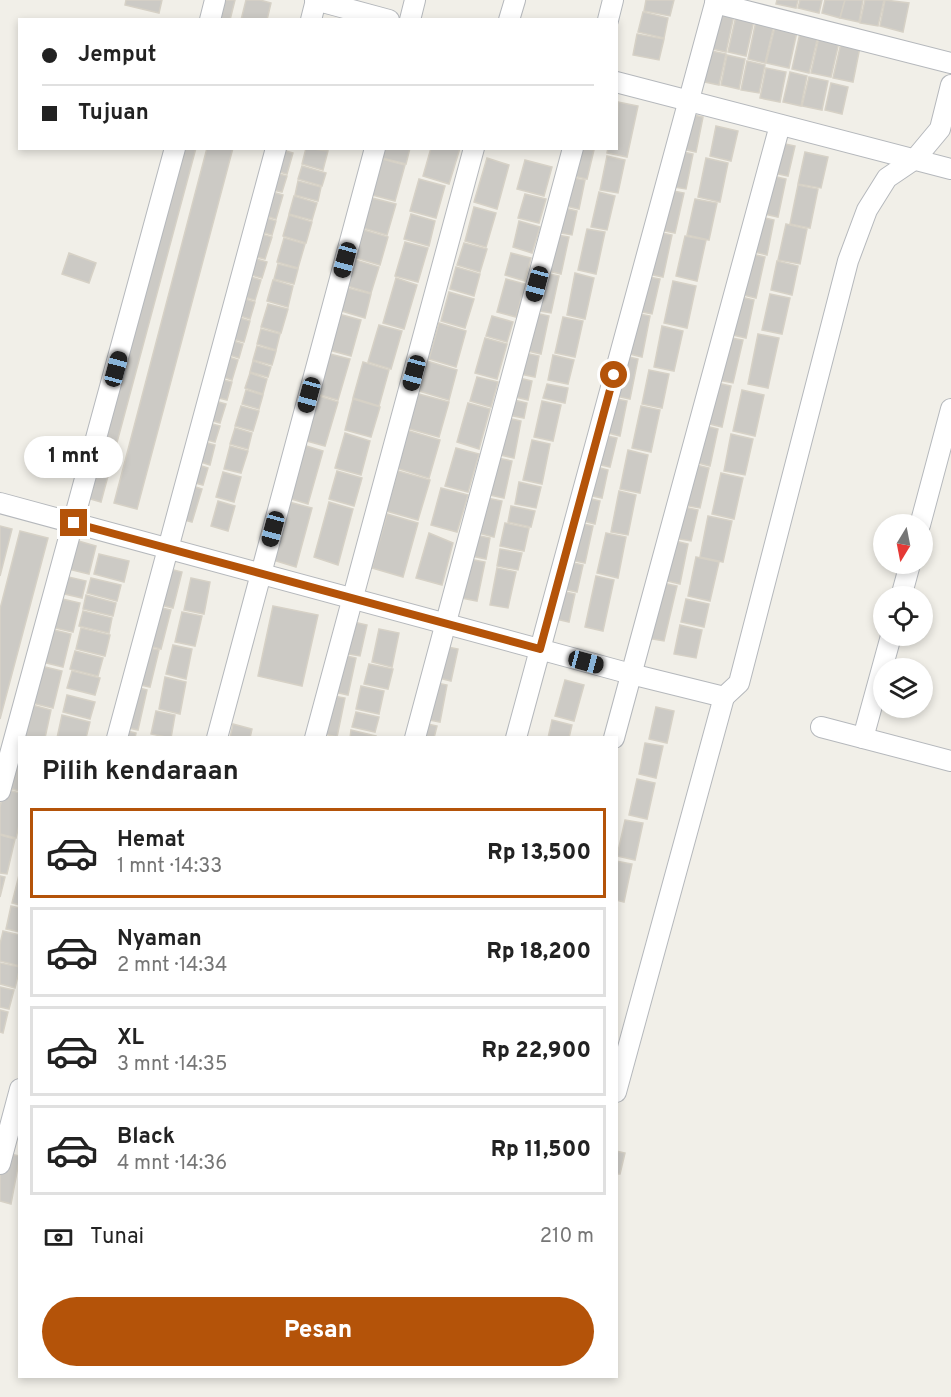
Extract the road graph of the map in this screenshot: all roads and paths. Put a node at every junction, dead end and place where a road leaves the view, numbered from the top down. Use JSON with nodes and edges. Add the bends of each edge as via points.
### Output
{"nodes":[{"id":1,"x":215,"y":0,"type":"edge"},
{"id":2,"x":316,"y":0,"type":"edge"},
{"id":3,"x":415,"y":0,"type":"edge"},
{"id":4,"x":515,"y":0,"type":"edge"},
{"id":5,"x":614,"y":0,"type":"edge"},
{"id":6,"x":715,"y":1,"type":"edge"},
{"id":7,"x":210,"y":18,"type":"edge"},
{"id":8,"x":312,"y":18,"type":"edge"},
{"id":9,"x":382,"y":18,"type":"edge"},
{"id":10,"x":410,"y":18,"type":"edge"},
{"id":11,"x":510,"y":18,"type":"edge"},
{"id":12,"x":609,"y":18,"type":"edge"},
{"id":13,"x":951,"y":63,"type":"edge"},
{"id":14,"x":618,"y":83,"type":"edge"},
{"id":15,"x":951,"y":85,"type":"edge"},
{"id":16,"x":688,"y":102,"type":"junction"},
{"id":17,"x":780,"y":125,"type":"junction"},
{"id":18,"x":174,"y":150,"type":"edge"},
{"id":19,"x":275,"y":150,"type":"edge"},
{"id":20,"x":374,"y":150,"type":"edge"},
{"id":21,"x":473,"y":150,"type":"edge"},
{"id":22,"x":572,"y":150,"type":"edge"},
{"id":23,"x":915,"y":159,"type":"junction"},
{"id":24,"x":951,"y":169,"type":"edge"},
{"id":25,"x":951,"y":410,"type":"edge"},
{"id":26,"x":0,"y":503,"type":"edge"},
{"id":27,"x":923,"y":514,"type":"edge"},
{"id":28,"x":74,"y":523,"type":"junction"},
{"id":29,"x":169,"y":549,"type":"junction"},
{"id":30,"x":261,"y":574,"type":"junction"},
{"id":31,"x":353,"y":598,"type":"junction"},
{"id":32,"x":446,"y":623,"type":"junction"},
{"id":33,"x":888,"y":646,"type":"edge"},
{"id":34,"x":540,"y":649,"type":"junction"},
{"id":35,"x":631,"y":674,"type":"junction"},
{"id":36,"x":724,"y":697,"type":"junction"},
{"id":37,"x":821,"y":727,"type":"dead end"},
{"id":38,"x":118,"y":736,"type":"edge"},
{"id":39,"x":218,"y":736,"type":"edge"},
{"id":40,"x":316,"y":736,"type":"edge"},
{"id":41,"x":416,"y":736,"type":"edge"},
{"id":42,"x":517,"y":736,"type":"edge"},
{"id":43,"x":615,"y":736,"type":"edge"},
{"id":44,"x":863,"y":738,"type":"junction"},
{"id":45,"x":951,"y":761,"type":"edge"},
{"id":46,"x":0,"y":791,"type":"edge"},
{"id":47,"x":618,"y":1085,"type":"edge"},
{"id":48,"x":14,"y":1096,"type":"edge"},
{"id":49,"x":0,"y":1164,"type":"edge"}],
"edges":[{"from":1,"to":7,"type":"street"},
{"from":2,"to":8,"type":"street"},
{"from":2,"to":9,"type":"street"},
{"from":3,"to":10,"type":"street"},
{"from":4,"to":11,"type":"street"},
{"from":5,"to":12,"type":"street"},
{"from":6,"to":13,"type":"street"},
{"from":6,"to":16,"type":"street"},
{"from":14,"to":16,"type":"street"},
{"from":15,"to":23,"type":"street","via":[[940,129]]},
{"from":16,"to":17,"type":"street"},
{"from":16,"to":34,"type":"street"},
{"from":17,"to":23,"type":"street"},
{"from":17,"to":35,"type":"street"},
{"from":18,"to":28,"type":"street"},
{"from":19,"to":29,"type":"street"},
{"from":20,"to":30,"type":"street"},
{"from":21,"to":31,"type":"street"},
{"from":22,"to":32,"type":"street"},
{"from":23,"to":24,"type":"street"},
{"from":23,"to":36,"type":"street","via":[[887,178],[867,210],[852,251],[739,683]]},
{"from":25,"to":27,"type":"street"},
{"from":26,"to":28,"type":"street"},
{"from":28,"to":29,"type":"street"},
{"from":28,"to":46,"type":"street"},
{"from":29,"to":30,"type":"street"},
{"from":29,"to":38,"type":"street"},
{"from":30,"to":31,"type":"street"},
{"from":30,"to":39,"type":"street"},
{"from":31,"to":32,"type":"street"},
{"from":31,"to":40,"type":"street"},
{"from":32,"to":34,"type":"street"},
{"from":32,"to":41,"type":"street"},
{"from":33,"to":44,"type":"street"},
{"from":34,"to":35,"type":"street"},
{"from":34,"to":42,"type":"street"},
{"from":35,"to":36,"type":"street"},
{"from":35,"to":43,"type":"street"},
{"from":36,"to":47,"type":"street"},
{"from":37,"to":44,"type":"street"},
{"from":44,"to":45,"type":"street"},
{"from":48,"to":49,"type":"street"}]}
